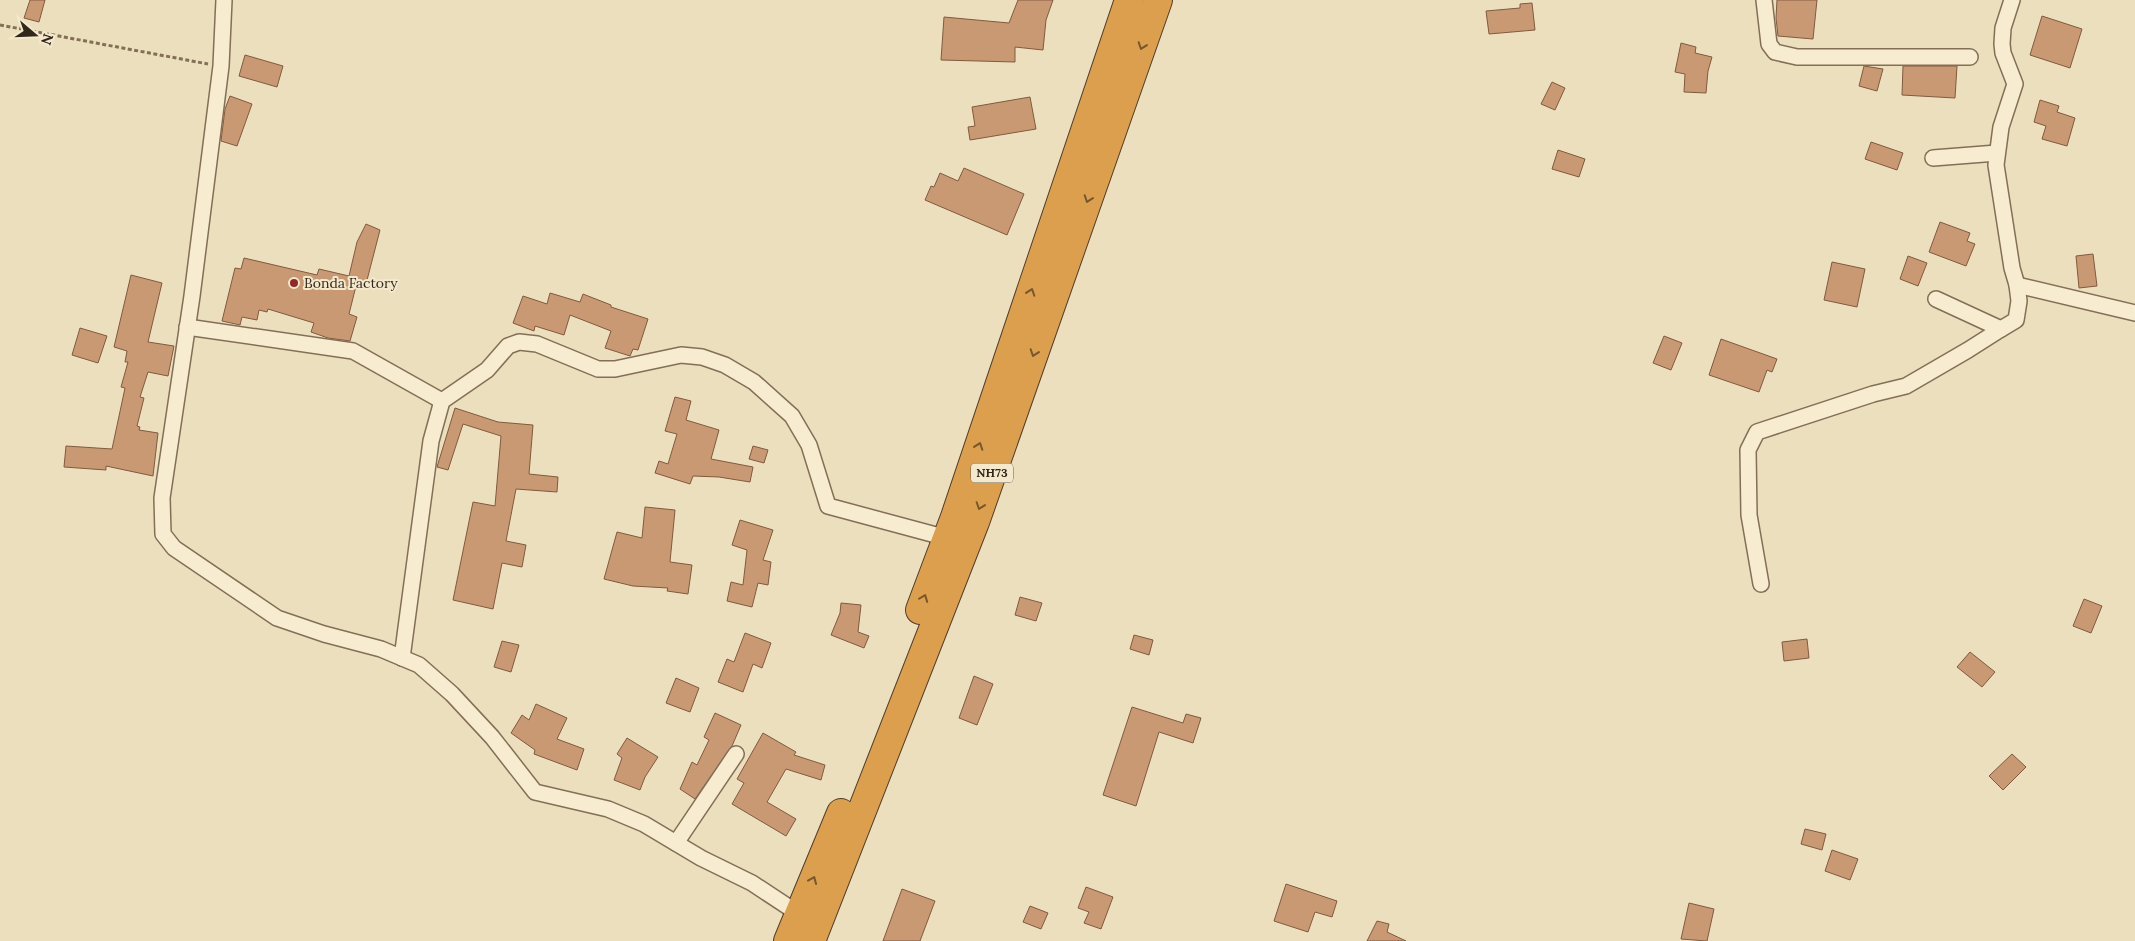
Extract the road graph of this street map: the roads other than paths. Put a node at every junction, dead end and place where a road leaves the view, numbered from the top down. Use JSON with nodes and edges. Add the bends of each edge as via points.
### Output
{"nodes":[{"id":1,"x":224,"y":0,"type":"edge"},
{"id":2,"x":1129,"y":0,"type":"edge"},
{"id":3,"x":1158,"y":0,"type":"edge"},
{"id":4,"x":1764,"y":0,"type":"edge"},
{"id":5,"x":2012,"y":0,"type":"edge"},
{"id":6,"x":1970,"y":57,"type":"dead end"},
{"id":7,"x":1997,"y":154,"type":"junction"},
{"id":8,"x":1933,"y":158,"type":"dead end"},
{"id":9,"x":2017,"y":285,"type":"junction"},
{"id":10,"x":1936,"y":299,"type":"dead end"},
{"id":11,"x":2135,"y":313,"type":"edge"},
{"id":12,"x":187,"y":327,"type":"junction"},
{"id":13,"x":2001,"y":329,"type":"junction"},
{"id":14,"x":442,"y":401,"type":"junction"},
{"id":15,"x":947,"y":538,"type":"junction"},
{"id":16,"x":1762,"y":584,"type":"dead end"},
{"id":17,"x":402,"y":658,"type":"junction"},
{"id":18,"x":736,"y":754,"type":"dead end"},
{"id":19,"x":676,"y":843,"type":"junction"},
{"id":20,"x":799,"y":914,"type":"junction"},
{"id":21,"x":788,"y":941,"type":"edge"},
{"id":22,"x":811,"y":941,"type":"edge"}],
"edges":[{"from":1,"to":12,"type":"street","via":[[221,66]]},
{"from":15,"to":2,"type":"highway","number":"NH73","one_way":true},
{"from":3,"to":22,"type":"highway","number":"NH73","one_way":true,"via":[[975,522]]},
{"from":4,"to":6,"type":"street","via":[[1769,44],[1774,52],[1797,56]]},
{"from":5,"to":7,"type":"street","via":[[2003,28],[2002,44],[2014,84]]},
{"from":7,"to":8,"type":"street"},
{"from":7,"to":9,"type":"street","via":[[2001,208]]},
{"from":9,"to":11,"type":"street"},
{"from":9,"to":13,"type":"street","via":[[2016,320]]},
{"from":10,"to":13,"type":"street"},
{"from":12,"to":14,"type":"street","via":[[353,351]]},
{"from":12,"to":17,"type":"street","via":[[162,498],[163,534],[174,548],[277,618]]},
{"from":13,"to":16,"type":"street","via":[[1906,386],[1757,432],[1748,450],[1749,515]]},
{"from":14,"to":15,"type":"street","via":[[488,370],[508,346],[518,342],[537,344],[598,369],[615,369],[681,355],[702,357],[725,365],[754,382],[792,416],[809,445],[828,506]]},
{"from":14,"to":17,"type":"street","via":[[431,441]]},
{"from":20,"to":15,"type":"highway","number":"NH73","one_way":true,"via":[[856,777]]},
{"from":17,"to":19,"type":"street","via":[[419,665],[452,694],[492,737],[535,792],[608,809],[644,824]]},
{"from":18,"to":19,"type":"street"},
{"from":19,"to":20,"type":"street","via":[[752,883]]},
{"from":20,"to":21,"type":"highway","number":"NH73"}]}
